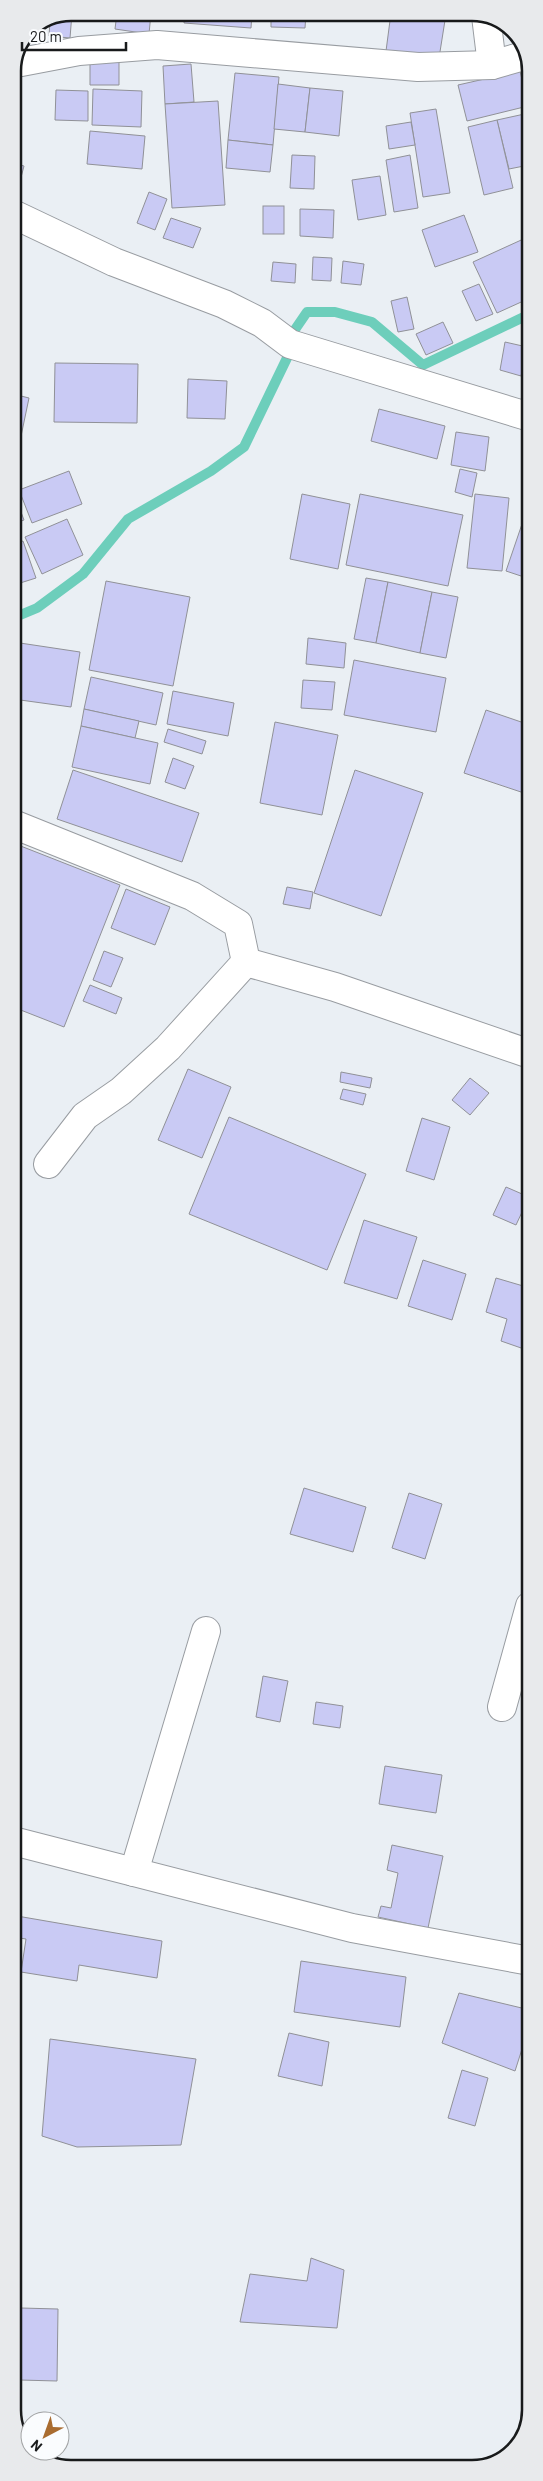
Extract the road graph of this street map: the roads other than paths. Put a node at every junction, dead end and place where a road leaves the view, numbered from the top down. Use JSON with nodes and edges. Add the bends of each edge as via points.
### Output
{"nodes":[{"id":1,"x":487,"y":24,"type":"edge"},
{"id":2,"x":520,"y":57,"type":"edge"},
{"id":3,"x":22,"y":62,"type":"edge"},
{"id":4,"x":492,"y":65,"type":"junction"},
{"id":5,"x":21,"y":218,"type":"edge"},
{"id":6,"x":522,"y":415,"type":"edge"},
{"id":7,"x":21,"y":827,"type":"edge"},
{"id":8,"x":246,"y":962,"type":"junction"},
{"id":9,"x":522,"y":1051,"type":"edge"},
{"id":10,"x":48,"y":1164,"type":"dead end"},
{"id":11,"x":206,"y":1631,"type":"dead end"},
{"id":12,"x":522,"y":1635,"type":"edge"},
{"id":13,"x":502,"y":1707,"type":"dead end"},
{"id":14,"x":21,"y":1843,"type":"edge"},
{"id":15,"x":134,"y":1872,"type":"junction"},
{"id":16,"x":522,"y":1960,"type":"edge"}],
"edges":[{"from":1,"to":4,"type":"street"},
{"from":2,"to":4,"type":"street"},
{"from":3,"to":4,"type":"street","via":[[79,51],[158,45],[418,67]]},
{"from":5,"to":6,"type":"street","via":[[114,262],[224,304],[262,323],[290,344]]},
{"from":7,"to":8,"type":"street","via":[[192,896],[238,924]]},
{"from":8,"to":9,"type":"street","via":[[335,986]]},
{"from":8,"to":10,"type":"street","via":[[168,1048],[121,1091],[84,1116]]},
{"from":11,"to":15,"type":"street"},
{"from":12,"to":13,"type":"street"},
{"from":14,"to":15,"type":"street"},
{"from":15,"to":16,"type":"street","via":[[352,1928]]}]}
